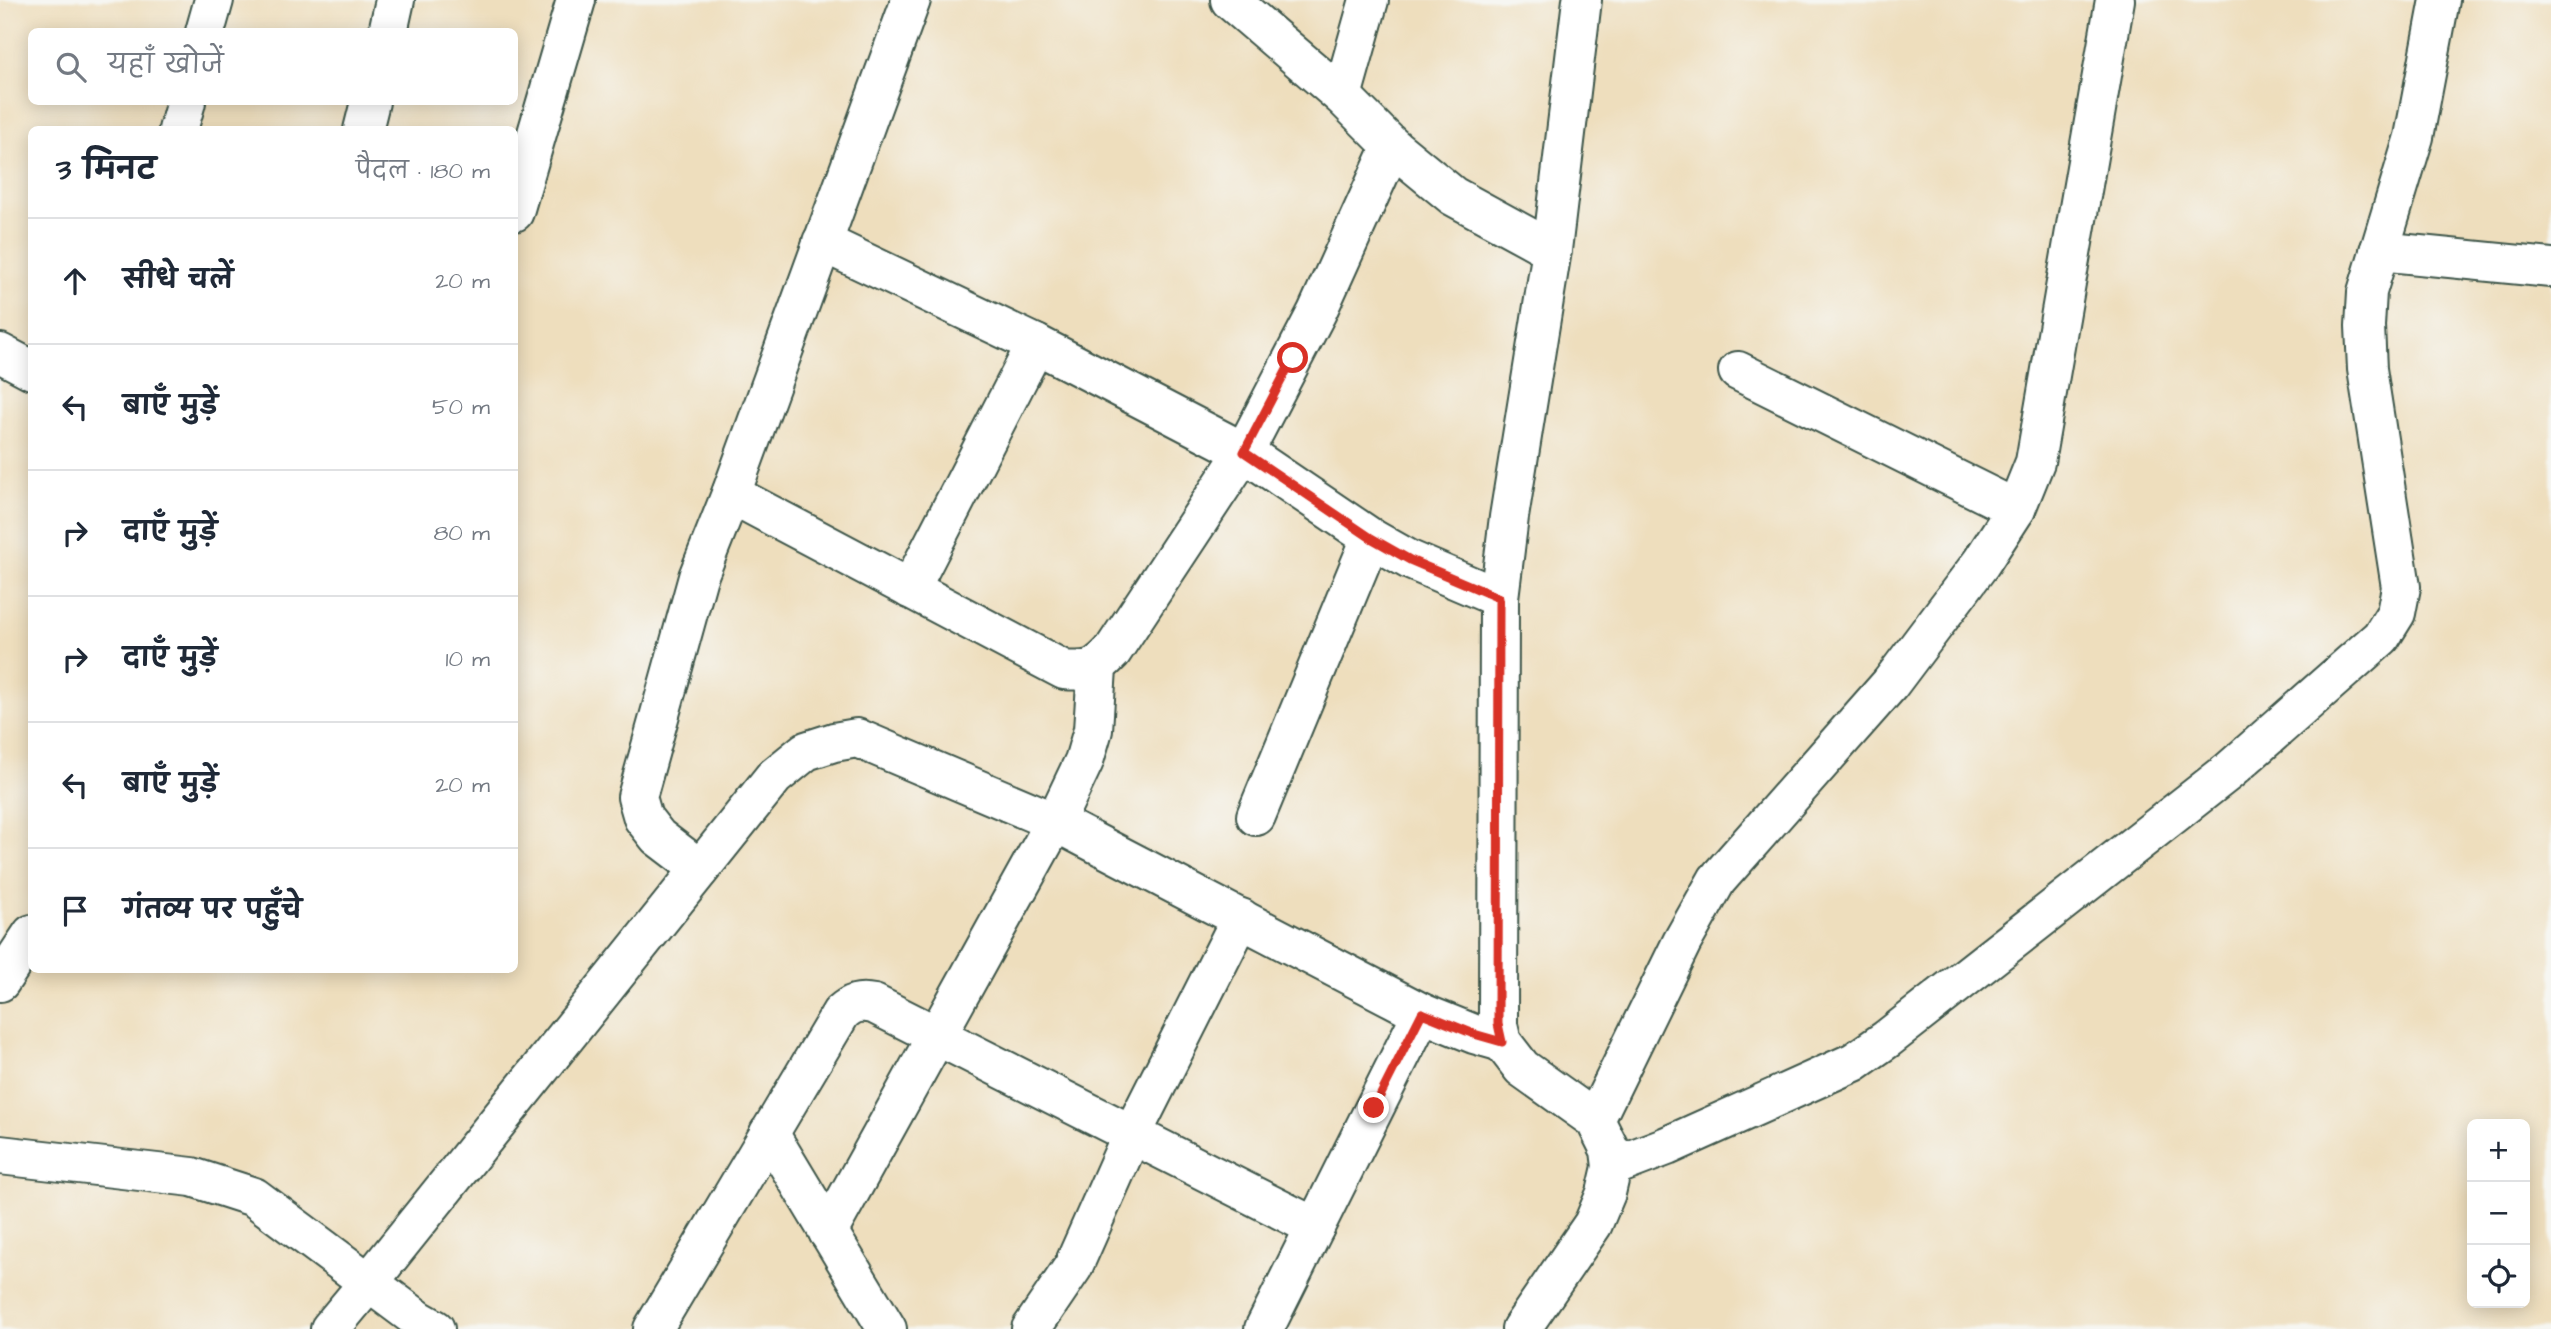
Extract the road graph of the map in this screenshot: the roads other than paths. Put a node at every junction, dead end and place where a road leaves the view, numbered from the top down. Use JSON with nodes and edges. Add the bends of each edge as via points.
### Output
{"nodes":[{"id":1,"x":214,"y":0,"type":"edge"},
{"id":2,"x":395,"y":0,"type":"edge"},
{"id":3,"x":576,"y":0,"type":"edge"},
{"id":4,"x":911,"y":0,"type":"edge"},
{"id":5,"x":1230,"y":0,"type":"edge"},
{"id":6,"x":1369,"y":0,"type":"edge"},
{"id":7,"x":1582,"y":0,"type":"edge"},
{"id":8,"x":2115,"y":0,"type":"edge"},
{"id":9,"x":2440,"y":0,"type":"edge"},
{"id":10,"x":206,"y":28,"type":"edge"},
{"id":11,"x":389,"y":28,"type":"edge"},
{"id":12,"x":1342,"y":96,"type":"junction"},
{"id":13,"x":185,"y":105,"type":"edge"},
{"id":14,"x":369,"y":105,"type":"edge"},
{"id":15,"x":179,"y":126,"type":"edge"},
{"id":16,"x":364,"y":126,"type":"edge"},
{"id":17,"x":1392,"y":146,"type":"junction"},
{"id":18,"x":518,"y":198,"type":"edge"},
{"id":19,"x":822,"y":242,"type":"junction"},
{"id":20,"x":1552,"y":250,"type":"junction"},
{"id":21,"x":2379,"y":251,"type":"junction"},
{"id":22,"x":2551,"y":268,"type":"edge"},
{"id":23,"x":1036,"y":344,"type":"junction"},
{"id":24,"x":0,"y":353,"type":"edge"},
{"id":25,"x":28,"y":368,"type":"edge"},
{"id":26,"x":1738,"y":371,"type":"dead end"},
{"id":27,"x":1244,"y":452,"type":"junction"},
{"id":28,"x":731,"y":494,"type":"junction"},
{"id":29,"x":2016,"y":509,"type":"junction"},
{"id":30,"x":1371,"y":538,"type":"junction"},
{"id":31,"x":910,"y":589,"type":"junction"},
{"id":32,"x":1499,"y":598,"type":"junction"},
{"id":33,"x":1097,"y":668,"type":"junction"},
{"id":34,"x":1256,"y":816,"type":"dead end"},
{"id":35,"x":1055,"y":822,"type":"junction"},
{"id":36,"x":699,"y":869,"type":"junction"},
{"id":37,"x":1241,"y":919,"type":"junction"},
{"id":38,"x":28,"y":940,"type":"edge"},
{"id":39,"x":0,"y":982,"type":"edge"},
{"id":40,"x":1422,"y":1013,"type":"junction"},
{"id":41,"x":937,"y":1038,"type":"junction"},
{"id":42,"x":1502,"y":1042,"type":"junction"},
{"id":43,"x":1595,"y":1120,"type":"junction"},
{"id":44,"x":769,"y":1133,"type":"junction"},
{"id":45,"x":1132,"y":1134,"type":"junction"},
{"id":46,"x":0,"y":1155,"type":"edge"},
{"id":47,"x":1612,"y":1167,"type":"junction"},
{"id":48,"x":1315,"y":1227,"type":"junction"},
{"id":49,"x":828,"y":1232,"type":"junction"},
{"id":50,"x":370,"y":1282,"type":"junction"},
{"id":51,"x":330,"y":1329,"type":"edge"},
{"id":52,"x":435,"y":1329,"type":"edge"},
{"id":53,"x":653,"y":1329,"type":"edge"},
{"id":54,"x":887,"y":1329,"type":"edge"},
{"id":55,"x":1031,"y":1329,"type":"edge"},
{"id":56,"x":1264,"y":1329,"type":"edge"},
{"id":57,"x":1521,"y":1329,"type":"edge"}],
"edges":[{"from":1,"to":10,"type":"street"},
{"from":2,"to":11,"type":"street"},
{"from":3,"to":18,"type":"street"},
{"from":4,"to":19,"type":"street"},
{"from":5,"to":12,"type":"street"},
{"from":6,"to":12,"type":"street"},
{"from":7,"to":20,"type":"street"},
{"from":8,"to":29,"type":"street","via":[[2035,462]]},
{"from":9,"to":21,"type":"street","via":[[2414,136]]},
{"from":12,"to":17,"type":"street"},
{"from":13,"to":15,"type":"street"},
{"from":14,"to":16,"type":"street"},
{"from":17,"to":20,"type":"street","via":[[1453,196]]},
{"from":17,"to":27,"type":"street","via":[[1317,312]]},
{"from":19,"to":23,"type":"street"},
{"from":19,"to":28,"type":"street"},
{"from":20,"to":32,"type":"street"},
{"from":21,"to":22,"type":"street"},
{"from":21,"to":47,"type":"street","via":[[2367,292],[2367,369],[2401,587],[2396,613],[2381,638],[2229,771],[1854,1062]]},
{"from":23,"to":27,"type":"street"},
{"from":23,"to":31,"type":"street"},
{"from":24,"to":25,"type":"street"},
{"from":26,"to":29,"type":"street"},
{"from":27,"to":30,"type":"street"},
{"from":27,"to":33,"type":"street"},
{"from":28,"to":31,"type":"street"},
{"from":28,"to":36,"type":"street","via":[[698,577],[637,797],[643,818],[658,836]]},
{"from":29,"to":43,"type":"street","via":[[1890,684],[1717,880]]},
{"from":30,"to":32,"type":"street"},
{"from":30,"to":34,"type":"street"},
{"from":31,"to":33,"type":"street","via":[[1064,670]]},
{"from":32,"to":42,"type":"street","via":[[1498,1024]]},
{"from":33,"to":35,"type":"street","via":[[1093,730],[1084,761]]},
{"from":35,"to":36,"type":"street","via":[[857,738],[834,741],[806,751],[774,777]]},
{"from":35,"to":37,"type":"street"},
{"from":35,"to":41,"type":"street"},
{"from":36,"to":50,"type":"street"},
{"from":37,"to":40,"type":"street"},
{"from":37,"to":45,"type":"street"},
{"from":38,"to":39,"type":"street"},
{"from":40,"to":42,"type":"street"},
{"from":40,"to":48,"type":"street"},
{"from":41,"to":44,"type":"street","via":[[874,1004],[851,1004],[841,1013]]},
{"from":41,"to":45,"type":"street"},
{"from":41,"to":49,"type":"street"},
{"from":42,"to":43,"type":"street","via":[[1522,1068]]},
{"from":43,"to":47,"type":"street","via":[[1610,1150]]},
{"from":44,"to":49,"type":"street"},
{"from":44,"to":53,"type":"street"},
{"from":45,"to":48,"type":"street"},
{"from":45,"to":55,"type":"street","via":[[1073,1267]]},
{"from":46,"to":50,"type":"street","via":[[192,1177],[227,1186],[254,1197]]},
{"from":47,"to":57,"type":"street","via":[[1594,1224]]},
{"from":48,"to":56,"type":"street"},
{"from":49,"to":54,"type":"street"},
{"from":50,"to":51,"type":"street"},
{"from":50,"to":52,"type":"street"}]}
